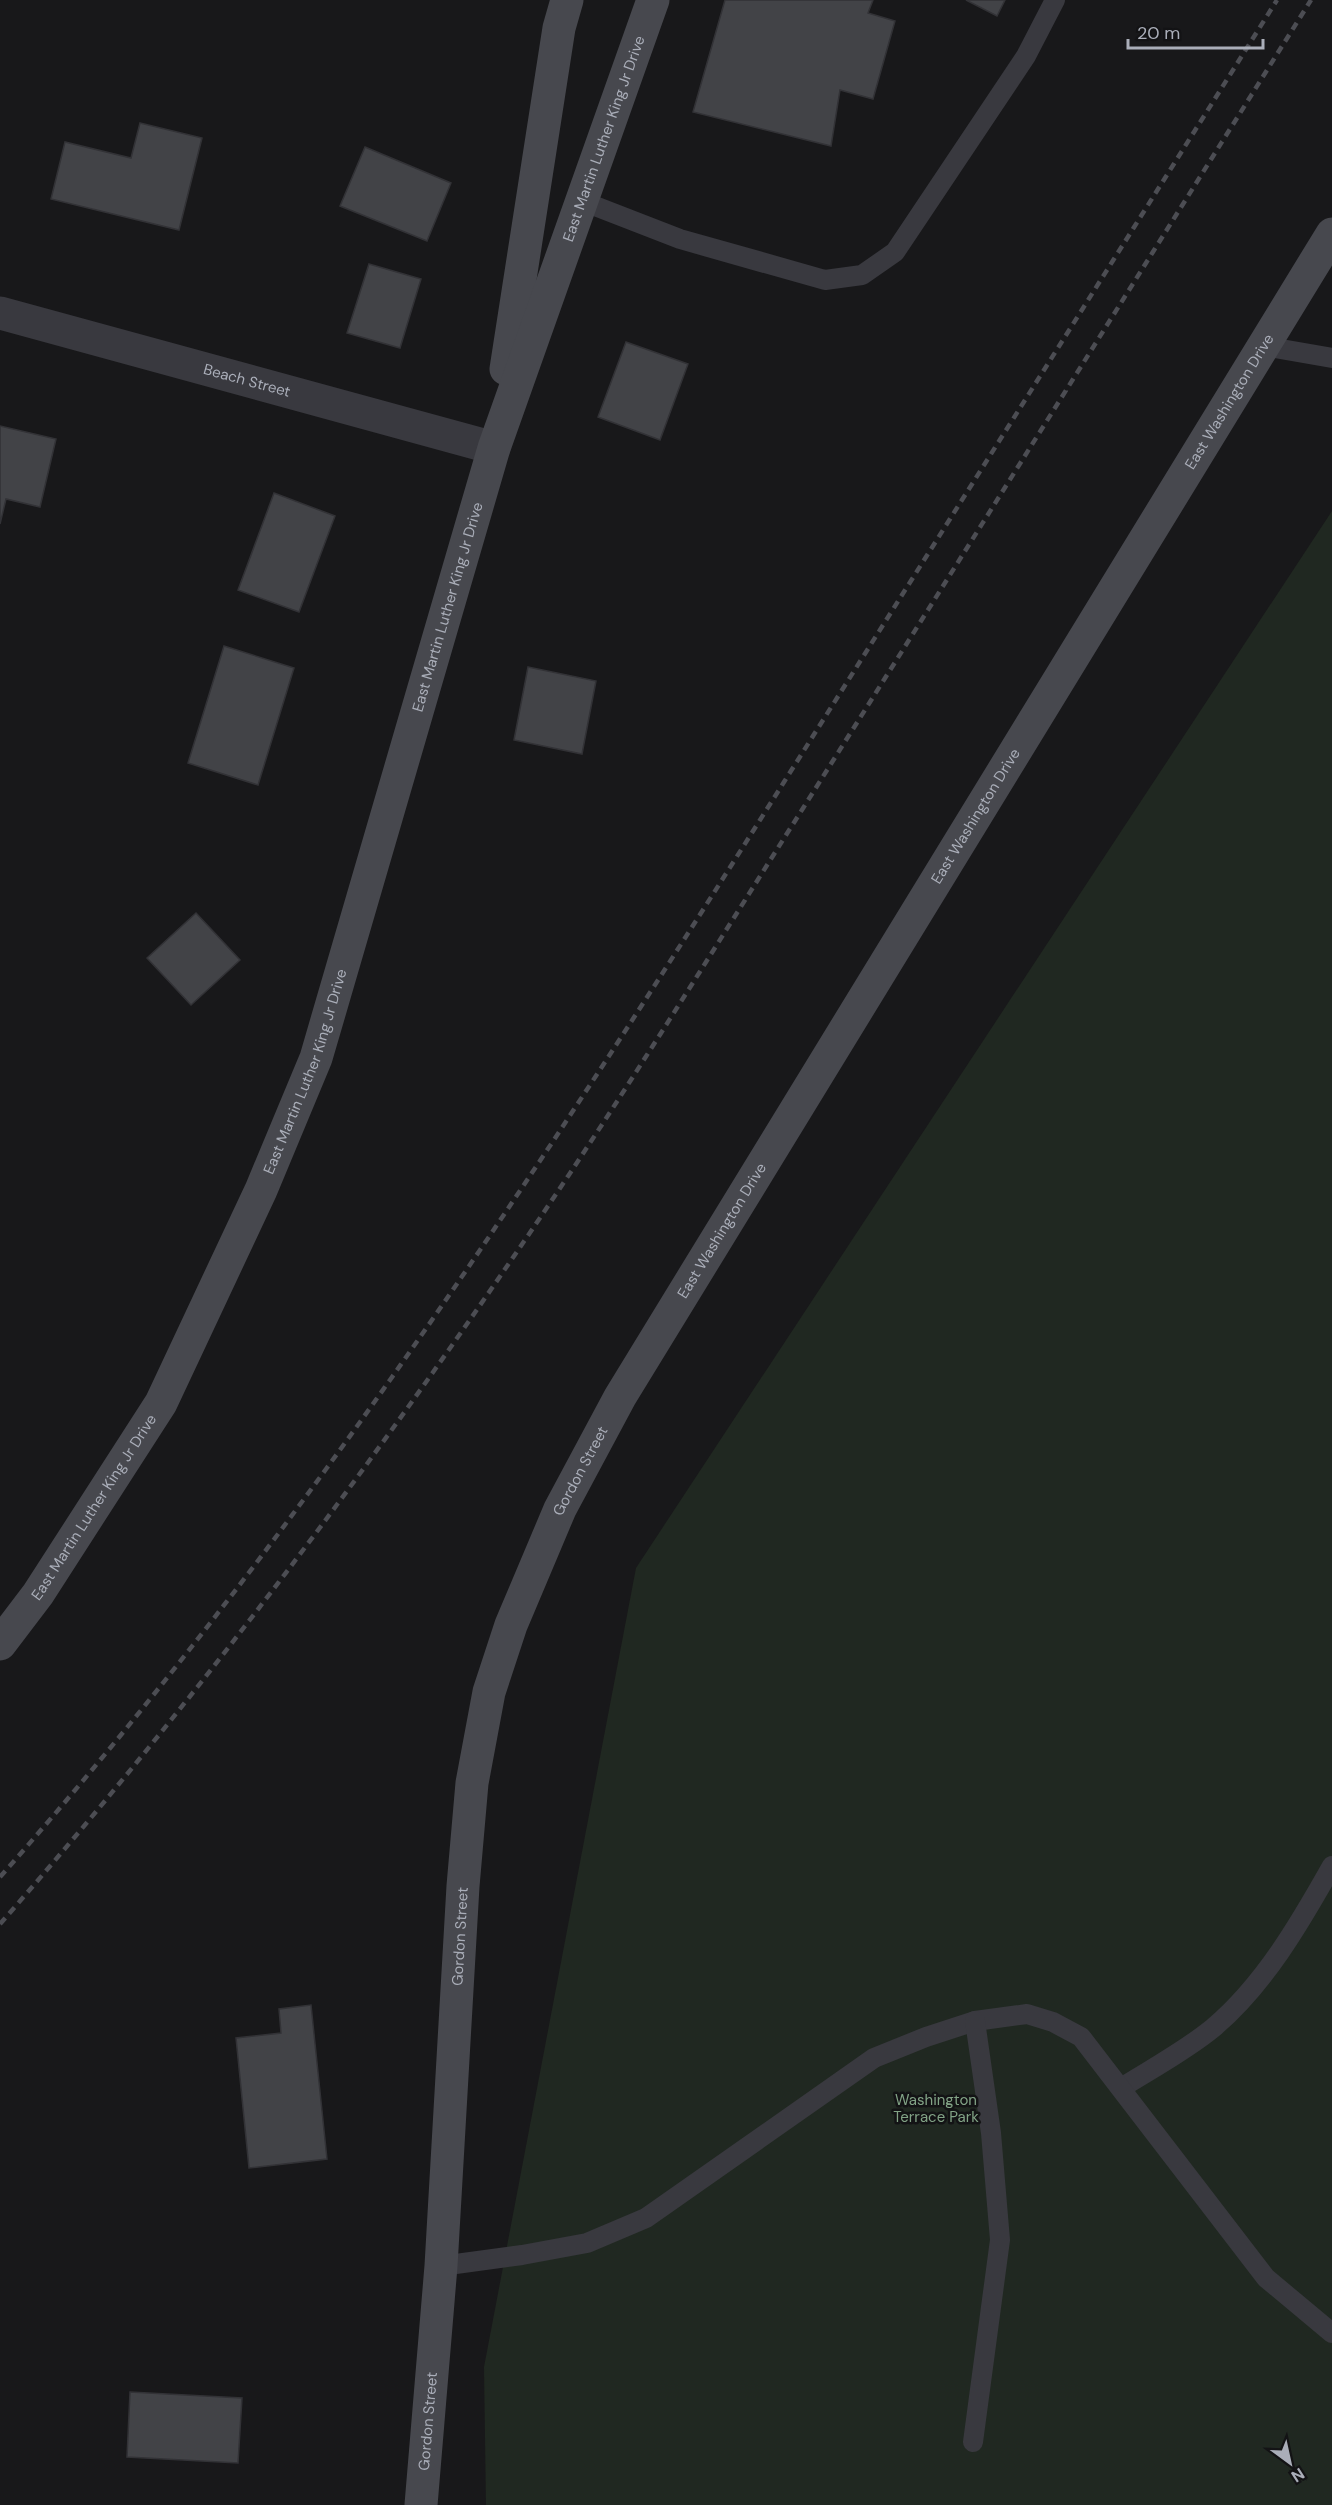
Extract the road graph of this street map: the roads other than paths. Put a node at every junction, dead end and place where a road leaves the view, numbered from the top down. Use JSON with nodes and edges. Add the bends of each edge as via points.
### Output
{"nodes":[{"id":1,"x":567,"y":0,"type":"edge"},
{"id":2,"x":653,"y":0,"type":"edge"},
{"id":3,"x":1055,"y":0,"type":"edge"},
{"id":4,"x":582,"y":201,"type":"junction"},
{"id":5,"x":1332,"y":234,"type":"edge"},
{"id":6,"x":0,"y":313,"type":"edge"},
{"id":7,"x":1263,"y":346,"type":"junction"},
{"id":8,"x":1332,"y":358,"type":"edge"},
{"id":9,"x":494,"y":448,"type":"junction"},
{"id":10,"x":620,"y":1397,"type":"joint"},
{"id":11,"x":0,"y":1644,"type":"edge"},
{"id":12,"x":1332,"y":1866,"type":"edge"},
{"id":13,"x":975,"y":2021,"type":"junction"},
{"id":14,"x":1121,"y":2088,"type":"junction"},
{"id":15,"x":441,"y":2266,"type":"junction"},
{"id":16,"x":1332,"y":2333,"type":"edge"},
{"id":17,"x":973,"y":2442,"type":"dead end"},
{"id":18,"x":421,"y":2505,"type":"edge"}],
"edges":[{"from":1,"to":9,"type":"street","name":"East Martin Luther King Jr Drive","via":[[559,28]]},
{"from":2,"to":4,"type":"street","name":"East Martin Luther King Jr Drive"},
{"from":3,"to":4,"type":"lane","via":[[1026,56],[895,252],[862,275],[825,280],[680,239]]},
{"from":4,"to":9,"type":"street","name":"East Martin Luther King Jr Drive"},
{"from":5,"to":7,"type":"street","name":"East Washington Drive"},
{"from":6,"to":9,"type":"street","name":"Beach Street"},
{"from":7,"to":8,"type":"lane"},
{"from":7,"to":10,"type":"street","name":"East Washington Drive"},
{"from":9,"to":11,"type":"street","name":"East Martin Luther King Jr Drive","via":[[311,1069],[261,1190],[161,1403],[38,1594]]},
{"from":10,"to":15,"type":"street","name":"Gordon Street","via":[[560,1509],[511,1625],[489,1692],[472,1783],[463,1886]]},
{"from":12,"to":14,"type":"lane","via":[[1275,1958],[1241,2001],[1212,2028]]},
{"from":13,"to":14,"type":"lane","via":[[1026,2014],[1053,2022],[1081,2037]]},
{"from":13,"to":15,"type":"lane","via":[[874,2058],[646,2218],[587,2243]]},
{"from":13,"to":17,"type":"lane","via":[[991,2133],[1000,2240]]},
{"from":14,"to":16,"type":"lane","via":[[1266,2278]]},
{"from":15,"to":18,"type":"street","name":"Gordon Street"}]}
